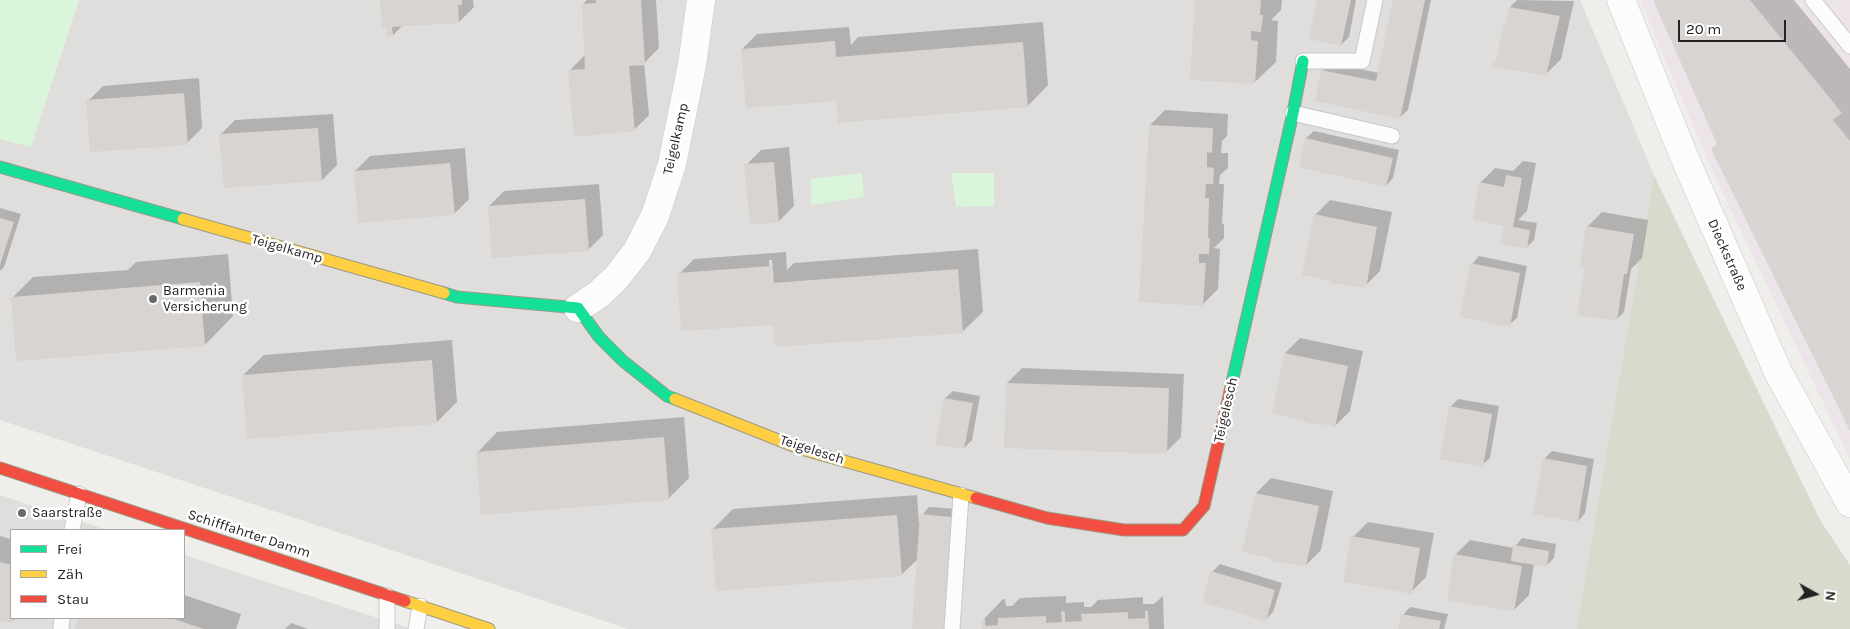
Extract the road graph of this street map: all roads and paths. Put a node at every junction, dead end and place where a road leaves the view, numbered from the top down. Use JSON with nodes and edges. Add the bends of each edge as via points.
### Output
{"nodes":[{"id":1,"x":701,"y":0,"type":"edge"},
{"id":2,"x":1375,"y":0,"type":"edge"},
{"id":3,"x":1621,"y":0,"type":"edge"},
{"id":4,"x":1813,"y":0,"type":"edge"},
{"id":5,"x":1850,"y":46,"type":"edge"},
{"id":6,"x":1303,"y":61,"type":"joint"},
{"id":7,"x":1293,"y":113,"type":"junction"},
{"id":8,"x":1392,"y":136,"type":"dead end"},
{"id":9,"x":0,"y":167,"type":"edge"},
{"id":10,"x":578,"y":308,"type":"junction"},
{"id":11,"x":0,"y":468,"type":"edge"},
{"id":12,"x":79,"y":494,"type":"junction"},
{"id":13,"x":961,"y":495,"type":"junction"},
{"id":14,"x":1850,"y":503,"type":"edge"},
{"id":15,"x":72,"y":529,"type":"edge"},
{"id":16,"x":185,"y":529,"type":"edge"},
{"id":17,"x":185,"y":529,"type":"edge"},
{"id":18,"x":387,"y":596,"type":"junction"},
{"id":19,"x":420,"y":606,"type":"junction"},
{"id":20,"x":386,"y":629,"type":"edge"},
{"id":21,"x":416,"y":629,"type":"edge"},
{"id":22,"x":489,"y":629,"type":"edge"},
{"id":23,"x":952,"y":629,"type":"edge"}],
"edges":[{"from":1,"to":10,"type":"street","name":"Teigelkamp","via":[[672,164],[655,216],[637,251],[616,278]]},
{"from":2,"to":6,"type":"lane","via":[[1362,61]]},
{"from":3,"to":14,"type":"street","name":"Dieckstraße","via":[[1683,154],[1778,372]]},
{"from":4,"to":5,"type":"lane"},
{"from":6,"to":7,"type":"street","name":"Teigelesch"},
{"from":7,"to":8,"type":"lane"},
{"from":7,"to":13,"type":"street","name":"Teigelesch","via":[[1204,506],[1183,530],[1124,530],[1047,518]]},
{"from":9,"to":10,"type":"street","name":"Teigelkamp","via":[[457,297]]},
{"from":10,"to":13,"type":"street","name":"Teigelesch","via":[[599,337],[623,361],[667,396],[802,449]]},
{"from":11,"to":12,"type":"street","name":"Schifffahrter Damm"},
{"from":12,"to":15,"type":"lane"},
{"from":12,"to":16,"type":"street","name":"Schifffahrter Damm"},
{"from":13,"to":23,"type":"lane"},
{"from":17,"to":18,"type":"street","name":"Schifffahrter Damm"},
{"from":18,"to":19,"type":"street","name":"Schifffahrter Damm"},
{"from":18,"to":20,"type":"lane"},
{"from":19,"to":21,"type":"lane"},
{"from":19,"to":22,"type":"street","name":"Schifffahrter Damm"}]}
